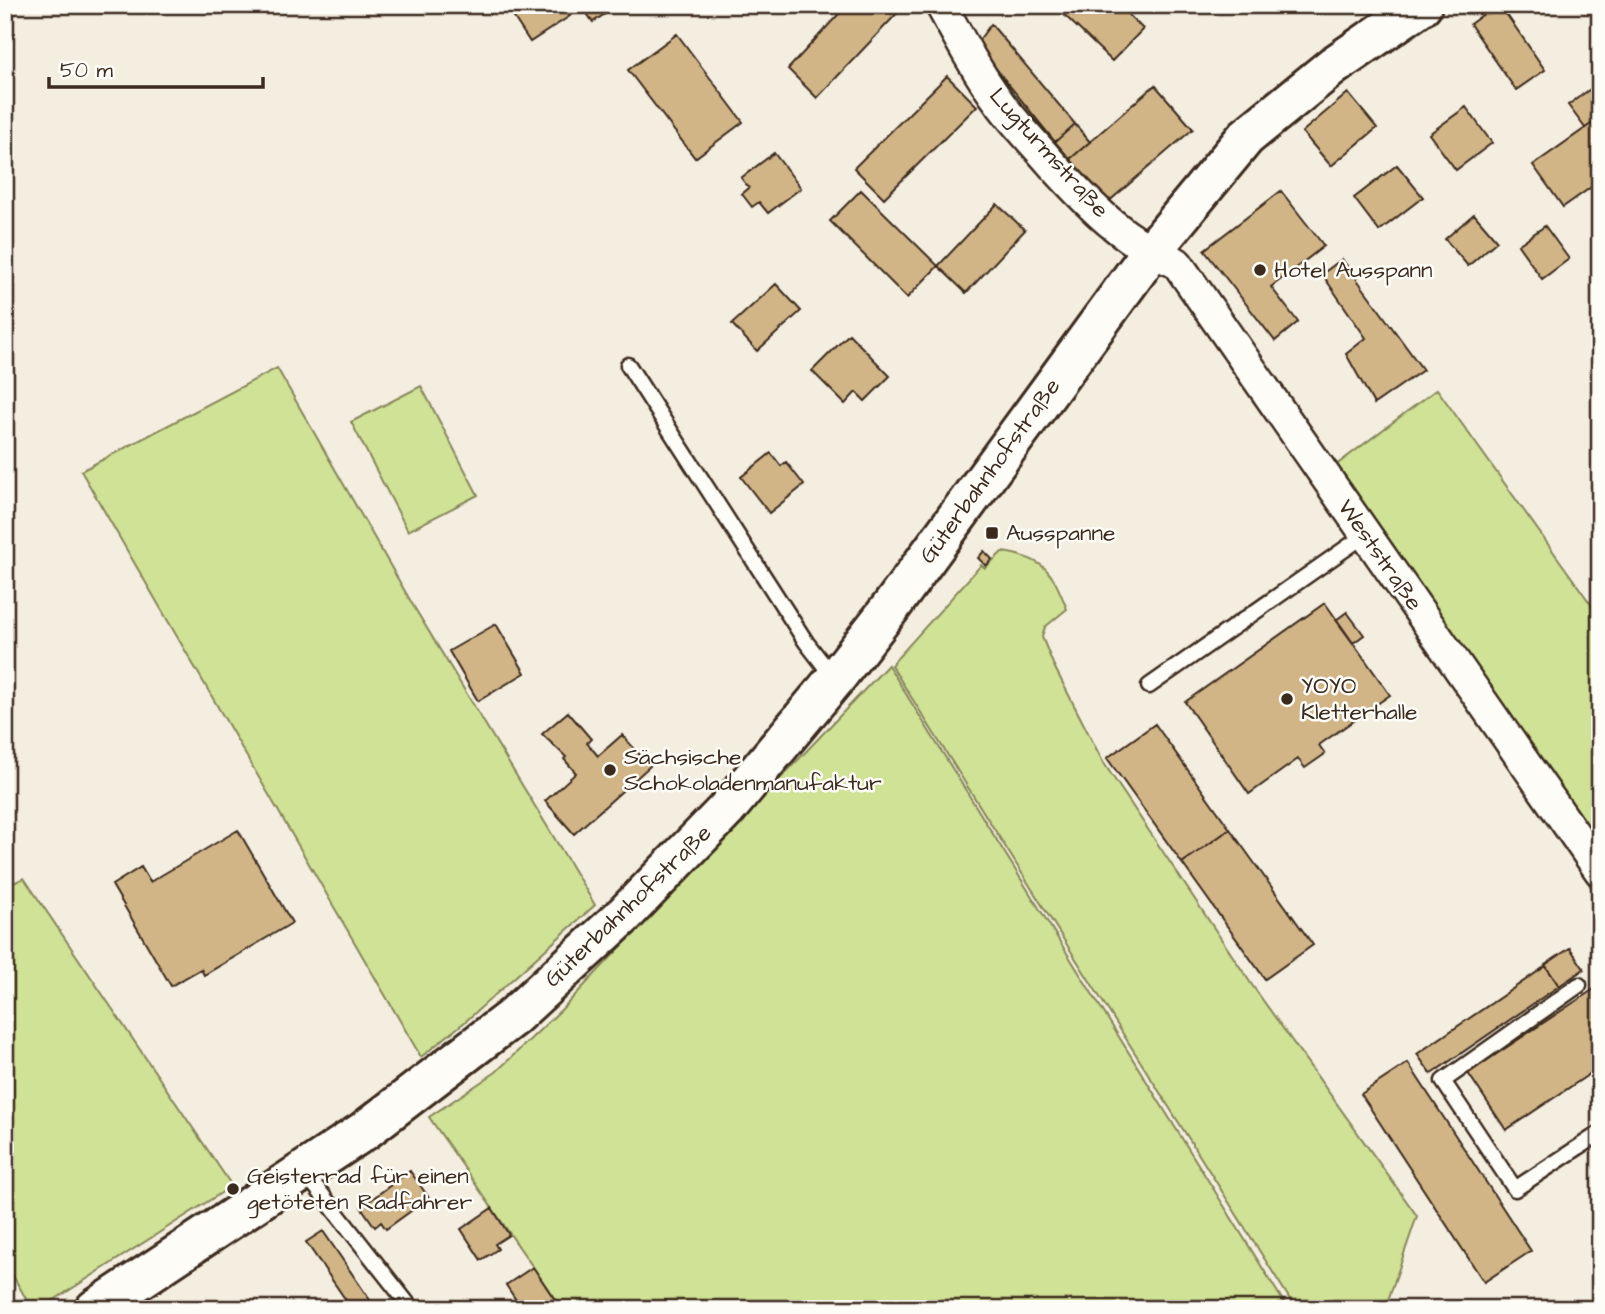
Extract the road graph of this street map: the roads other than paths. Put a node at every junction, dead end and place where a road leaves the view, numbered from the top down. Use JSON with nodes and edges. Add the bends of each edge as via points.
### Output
{"nodes":[{"id":1,"x":941,"y":5,"type":"edge"},
{"id":2,"x":1422,"y":5,"type":"edge"},
{"id":3,"x":1150,"y":253,"type":"junction"},
{"id":4,"x":628,"y":365,"type":"dead end"},
{"id":5,"x":1365,"y":535,"type":"junction"},
{"id":6,"x":835,"y":679,"type":"junction"},
{"id":7,"x":1149,"y":685,"type":"dead end"},
{"id":8,"x":1600,"y":871,"type":"edge"},
{"id":9,"x":1579,"y":985,"type":"dead end"},
{"id":10,"x":1600,"y":1133,"type":"edge"},
{"id":11,"x":303,"y":1171,"type":"junction"},
{"id":12,"x":96,"y":1309,"type":"edge"},
{"id":13,"x":412,"y":1309,"type":"edge"}],
"edges":[{"from":1,"to":3,"type":"street","name":"Lugturmstraße","via":[[1000,104],[1073,187],[1121,233]]},
{"from":2,"to":3,"type":"main road","name":"Güterbahnhofstraße","via":[[1332,66],[1246,137]]},
{"from":3,"to":5,"type":"street","name":"Weststraße","via":[[1177,263]]},
{"from":3,"to":6,"type":"main road","name":"Güterbahnhofstraße"},
{"from":4,"to":6,"type":"lane","via":[[806,642]]},
{"from":5,"to":7,"type":"lane"},
{"from":5,"to":8,"type":"street","name":"Weststraße"},
{"from":6,"to":11,"type":"main road","name":"Güterbahnhofstraße","via":[[726,810],[615,923],[513,1017],[364,1131]]},
{"from":9,"to":10,"type":"lane","via":[[1443,1081],[1515,1189]]},
{"from":11,"to":12,"type":"main road","name":"Güterbahnhofstraße"},
{"from":11,"to":13,"type":"lane"}]}
